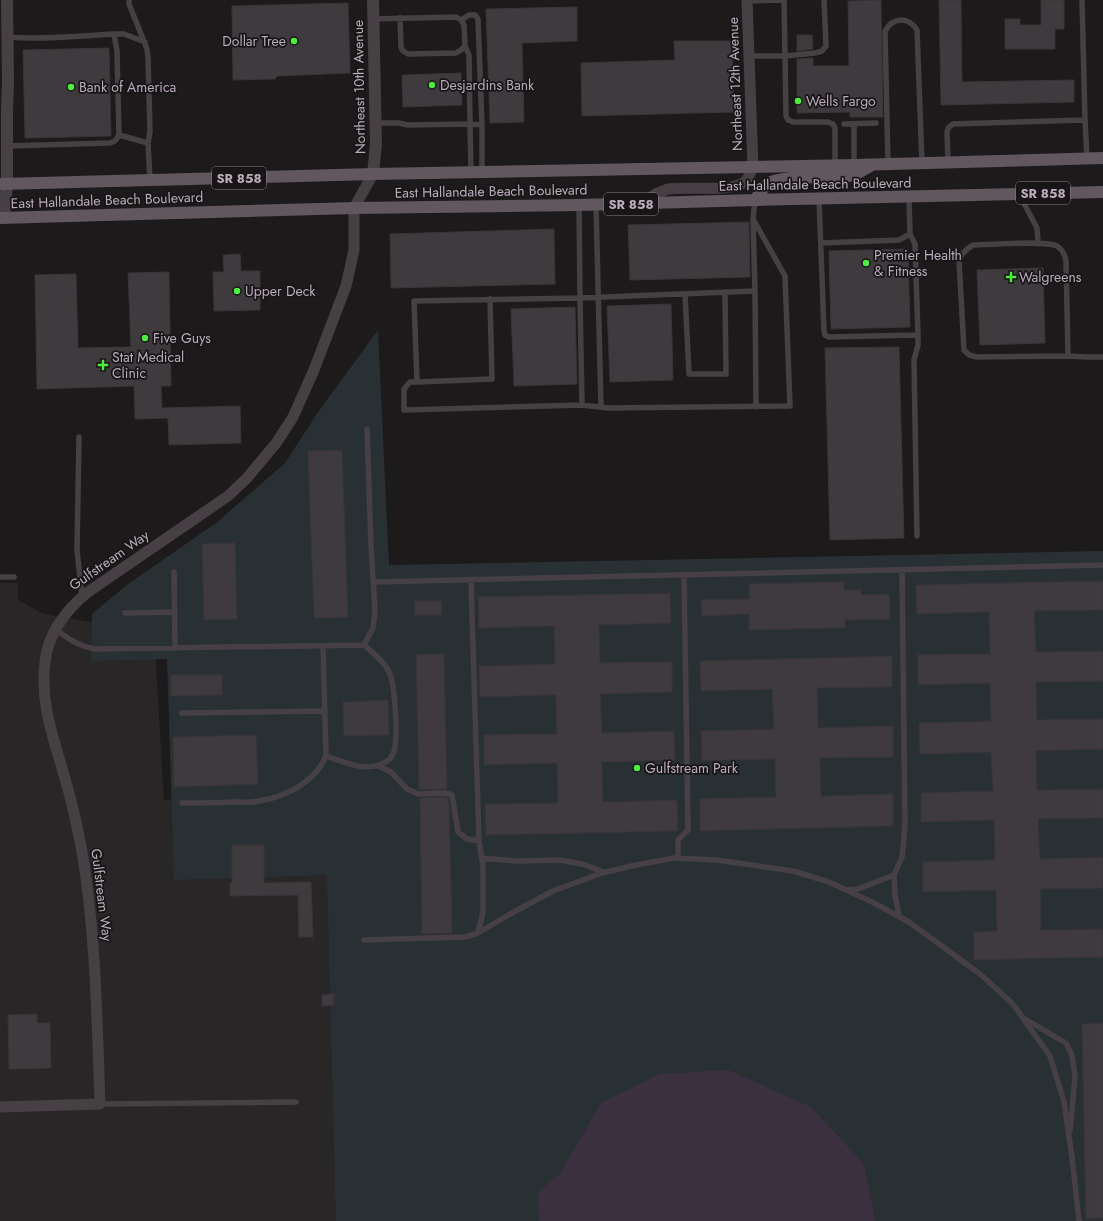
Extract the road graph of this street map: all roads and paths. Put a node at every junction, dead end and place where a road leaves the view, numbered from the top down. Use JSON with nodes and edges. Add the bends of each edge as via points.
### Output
{"nodes":[{"id":1,"x":6,"y":0,"type":"edge"},
{"id":2,"x":129,"y":0,"type":"edge"},
{"id":3,"x":373,"y":0,"type":"edge"},
{"id":4,"x":747,"y":0,"type":"edge"},
{"id":5,"x":824,"y":0,"type":"edge"},
{"id":6,"x":1082,"y":0,"type":"edge"},
{"id":7,"x":400,"y":18,"type":"junction"},
{"id":8,"x":373,"y":19,"type":"junction"},
{"id":9,"x":461,"y":20,"type":"junction"},
{"id":10,"x":114,"y":34,"type":"junction"},
{"id":11,"x":4,"y":36,"type":"edge"},
{"id":12,"x":144,"y":42,"type":"junction"},
{"id":13,"x":464,"y":46,"type":"junction"},
{"id":14,"x":749,"y":56,"type":"junction"},
{"id":15,"x":785,"y":56,"type":"junction"},
{"id":16,"x":1085,"y":120,"type":"junction"},
{"id":17,"x":376,"y":123,"type":"junction"},
{"id":18,"x":876,"y":123,"type":"dead end"},
{"id":19,"x":470,"y":124,"type":"junction"},
{"id":20,"x":844,"y":124,"type":"dead end"},
{"id":21,"x":854,"y":124,"type":"junction"},
{"id":22,"x":482,"y":125,"type":"junction"},
{"id":23,"x":119,"y":135,"type":"junction"},
{"id":24,"x":148,"y":143,"type":"junction"},
{"id":25,"x":7,"y":146,"type":"junction"},
{"id":26,"x":1103,"y":158,"type":"edge"},
{"id":27,"x":1087,"y":159,"type":"junction"},
{"id":28,"x":948,"y":162,"type":"junction"},
{"id":29,"x":922,"y":163,"type":"junction"},
{"id":30,"x":873,"y":164,"type":"junction"},
{"id":31,"x":888,"y":164,"type":"junction"},
{"id":32,"x":835,"y":165,"type":"junction"},
{"id":33,"x":854,"y":165,"type":"junction"},
{"id":34,"x":753,"y":167,"type":"junction"},
{"id":35,"x":476,"y":172,"type":"junction"},
{"id":36,"x":373,"y":174,"type":"junction"},
{"id":37,"x":150,"y":180,"type":"junction"},
{"id":38,"x":4,"y":184,"type":"edge"},
{"id":39,"x":1103,"y":192,"type":"edge"},
{"id":40,"x":1019,"y":194,"type":"junction"},
{"id":41,"x":908,"y":196,"type":"junction"},
{"id":42,"x":820,"y":198,"type":"junction"},
{"id":43,"x":755,"y":200,"type":"junction"},
{"id":44,"x":636,"y":204,"type":"junction"},
{"id":45,"x":596,"y":205,"type":"junction"},
{"id":46,"x":579,"y":206,"type":"junction"},
{"id":47,"x":354,"y":208,"type":"junction"},
{"id":48,"x":2,"y":218,"type":"edge"},
{"id":49,"x":753,"y":219,"type":"junction"},
{"id":50,"x":910,"y":234,"type":"junction"},
{"id":51,"x":821,"y":242,"type":"junction"},
{"id":52,"x":1038,"y":243,"type":"junction"},
{"id":53,"x":755,"y":291,"type":"junction"},
{"id":54,"x":725,"y":292,"type":"junction"},
{"id":55,"x":685,"y":294,"type":"junction"},
{"id":56,"x":598,"y":296,"type":"junction"},
{"id":57,"x":580,"y":298,"type":"junction"},
{"id":58,"x":490,"y":299,"type":"junction"},
{"id":59,"x":918,"y":335,"type":"junction"},
{"id":60,"x":1068,"y":356,"type":"junction"},
{"id":61,"x":1103,"y":357,"type":"edge"},
{"id":62,"x":417,"y":382,"type":"junction"},
{"id":63,"x":582,"y":405,"type":"junction"},
{"id":64,"x":601,"y":407,"type":"junction"},
{"id":65,"x":756,"y":407,"type":"junction"},
{"id":66,"x":367,"y":429,"type":"dead end"},
{"id":67,"x":79,"y":437,"type":"dead end"},
{"id":68,"x":917,"y":536,"type":"dead end"},
{"id":69,"x":1103,"y":565,"type":"edge"},
{"id":70,"x":902,"y":570,"type":"junction"},
{"id":71,"x":174,"y":572,"type":"dead end"},
{"id":72,"x":684,"y":575,"type":"junction"},
{"id":73,"x":0,"y":577,"type":"edge"},
{"id":74,"x":14,"y":577,"type":"dead end"},
{"id":75,"x":471,"y":580,"type":"junction"},
{"id":76,"x":373,"y":582,"type":"junction"},
{"id":77,"x":82,"y":597,"type":"junction"},
{"id":78,"x":174,"y":612,"type":"junction"},
{"id":79,"x":125,"y":613,"type":"dead end"},
{"id":80,"x":55,"y":629,"type":"junction"},
{"id":81,"x":364,"y":645,"type":"junction"},
{"id":82,"x":323,"y":646,"type":"junction"},
{"id":83,"x":175,"y":648,"type":"junction"},
{"id":84,"x":324,"y":711,"type":"junction"},
{"id":85,"x":182,"y":713,"type":"dead end"},
{"id":86,"x":326,"y":756,"type":"junction"},
{"id":87,"x":379,"y":766,"type":"junction"},
{"id":88,"x":182,"y":803,"type":"dead end"},
{"id":89,"x":478,"y":841,"type":"junction"},
{"id":90,"x":482,"y":858,"type":"junction"},
{"id":91,"x":678,"y":858,"type":"junction"},
{"id":92,"x":605,"y":872,"type":"junction"},
{"id":93,"x":894,"y":875,"type":"junction"},
{"id":94,"x":847,"y":891,"type":"junction"},
{"id":95,"x":899,"y":916,"type":"junction"},
{"id":96,"x":478,"y":933,"type":"junction"},
{"id":97,"x":364,"y":940,"type":"dead end"},
{"id":98,"x":1023,"y":1018,"type":"junction"},
{"id":99,"x":296,"y":1102,"type":"dead end"},
{"id":100,"x":100,"y":1104,"type":"junction"},
{"id":101,"x":0,"y":1107,"type":"edge"},
{"id":102,"x":1070,"y":1139,"type":"junction"},
{"id":103,"x":1079,"y":1221,"type":"edge"}],
"edges":[{"from":1,"to":11,"type":"street"},
{"from":2,"to":12,"type":"lane"},
{"from":3,"to":8,"type":"street","name":"Northeast 10th Avenue"},
{"from":4,"to":14,"type":"street","name":"Northeast 12th Avenue"},
{"from":4,"to":15,"type":"lane","via":[[784,0]]},
{"from":5,"to":15,"type":"lane","via":[[826,46],[815,53]]},
{"from":6,"to":16,"type":"lane"},
{"from":7,"to":8,"type":"lane"},
{"from":7,"to":9,"type":"lane","via":[[456,17]]},
{"from":7,"to":13,"type":"lane","via":[[401,48],[408,54],[456,53]]},
{"from":8,"to":17,"type":"street","name":"Northeast 10th Avenue"},
{"from":9,"to":13,"type":"lane","via":[[464,25]]},
{"from":9,"to":22,"type":"lane","via":[[469,15],[475,15],[478,19]]},
{"from":10,"to":11,"type":"lane","via":[[20,38]]},
{"from":10,"to":12,"type":"lane","via":[[124,34]]},
{"from":10,"to":23,"type":"lane","via":[[117,51]]},
{"from":11,"to":25,"type":"street"},
{"from":12,"to":24,"type":"lane","via":[[148,57]]},
{"from":13,"to":19,"type":"lane","via":[[469,55]]},
{"from":14,"to":15,"type":"lane"},
{"from":14,"to":34,"type":"street","name":"Northeast 12th Avenue"},
{"from":15,"to":32,"type":"lane","via":[[786,116],[793,122],[832,124],[835,128]]},
{"from":16,"to":27,"type":"lane"},
{"from":16,"to":28,"type":"lane","via":[[953,124],[947,132]]},
{"from":17,"to":19,"type":"lane"},
{"from":17,"to":36,"type":"street","name":"Northeast 10th Avenue"},
{"from":18,"to":21,"type":"lane"},
{"from":19,"to":22,"type":"lane"},
{"from":19,"to":35,"type":"lane"},
{"from":20,"to":21,"type":"lane"},
{"from":21,"to":33,"type":"lane"},
{"from":22,"to":35,"type":"lane"},
{"from":23,"to":24,"type":"lane"},
{"from":23,"to":25,"type":"lane","via":[[116,141],[110,143]]},
{"from":24,"to":37,"type":"lane"},
{"from":25,"to":38,"type":"street"},
{"from":26,"to":27,"type":"main road","name":"East Hallandale Beach Boulevard","number":"SR 858"},
{"from":27,"to":28,"type":"main road","name":"East Hallandale Beach Boulevard","number":"SR 858"},
{"from":28,"to":29,"type":"main road","name":"East Hallandale Beach Boulevard","number":"SR 858"},
{"from":29,"to":31,"type":"main road","name":"East Hallandale Beach Boulevard","number":"SR 858"},
{"from":29,"to":31,"type":"lane","via":[[917,30],[914,24],[902,20],[889,24],[885,31]]},
{"from":30,"to":31,"type":"main road","name":"East Hallandale Beach Boulevard","number":"SR 858"},
{"from":30,"to":33,"type":"main road","name":"East Hallandale Beach Boulevard","number":"SR 858"},
{"from":30,"to":43,"type":"main road","via":[[849,176],[775,181],[764,188]]},
{"from":32,"to":33,"type":"main road","name":"East Hallandale Beach Boulevard","number":"SR 858"},
{"from":32,"to":34,"type":"main road","name":"East Hallandale Beach Boulevard","number":"SR 858"},
{"from":34,"to":35,"type":"main road","name":"East Hallandale Beach Boulevard","number":"SR 858"},
{"from":34,"to":44,"type":"street","via":[[746,181],[734,186],[670,189],[660,191]]},
{"from":35,"to":36,"type":"main road","name":"East Hallandale Beach Boulevard","number":"SR 858"},
{"from":36,"to":37,"type":"main road","name":"East Hallandale Beach Boulevard","number":"SR 858"},
{"from":36,"to":47,"type":"street","name":"Gulfstream Way"},
{"from":37,"to":38,"type":"main road","name":"East Hallandale Beach Boulevard","number":"SR 858"},
{"from":38,"to":48,"type":"street"},
{"from":39,"to":40,"type":"main road","name":"East Hallandale Beach Boulevard","number":"SR 858"},
{"from":40,"to":41,"type":"main road","name":"East Hallandale Beach Boulevard","number":"SR 858"},
{"from":40,"to":52,"type":"lane","via":[[1037,228]]},
{"from":41,"to":42,"type":"main road","name":"East Hallandale Beach Boulevard","number":"SR 858"},
{"from":41,"to":50,"type":"lane"},
{"from":42,"to":43,"type":"main road","name":"East Hallandale Beach Boulevard","number":"SR 858"},
{"from":42,"to":51,"type":"lane"},
{"from":43,"to":44,"type":"main road","name":"East Hallandale Beach Boulevard","number":"SR 858"},
{"from":43,"to":49,"type":"lane"},
{"from":44,"to":45,"type":"main road","name":"East Hallandale Beach Boulevard","number":"SR 858"},
{"from":45,"to":46,"type":"main road","name":"East Hallandale Beach Boulevard","number":"SR 858"},
{"from":45,"to":56,"type":"lane"},
{"from":46,"to":47,"type":"main road","name":"East Hallandale Beach Boulevard","number":"SR 858"},
{"from":46,"to":57,"type":"lane"},
{"from":47,"to":48,"type":"main road","name":"East Hallandale Beach Boulevard","number":"SR 858"},
{"from":47,"to":77,"type":"street","name":"Gulfstream Way","via":[[354,250],[346,286],[314,370],[293,417],[277,442],[228,496]]},
{"from":49,"to":53,"type":"lane"},
{"from":49,"to":65,"type":"lane","via":[[784,276],[790,406]]},
{"from":50,"to":51,"type":"lane","via":[[899,240]]},
{"from":50,"to":59,"type":"lane","via":[[915,244]]},
{"from":51,"to":59,"type":"lane","via":[[825,335]]},
{"from":52,"to":60,"type":"lane","via":[[1055,246],[1065,254]]},
{"from":52,"to":60,"type":"lane","via":[[973,245],[962,254],[959,260],[964,350],[969,355],[977,357]]},
{"from":53,"to":54,"type":"lane"},
{"from":53,"to":65,"type":"lane"},
{"from":54,"to":55,"type":"lane"},
{"from":54,"to":55,"type":"lane","via":[[726,374],[689,374]]},
{"from":55,"to":56,"type":"lane"},
{"from":56,"to":57,"type":"lane"},
{"from":56,"to":64,"type":"lane"},
{"from":57,"to":58,"type":"lane"},
{"from":57,"to":63,"type":"lane"},
{"from":58,"to":62,"type":"lane","via":[[492,379]]},
{"from":58,"to":62,"type":"lane","via":[[414,301]]},
{"from":59,"to":68,"type":"lane","via":[[914,360]]},
{"from":60,"to":61,"type":"lane"},
{"from":62,"to":63,"type":"lane","via":[[410,382],[404,389],[404,410]]},
{"from":63,"to":64,"type":"lane"},
{"from":64,"to":65,"type":"lane"},
{"from":66,"to":76,"type":"lane"},
{"from":67,"to":77,"type":"lane","via":[[77,550]]},
{"from":69,"to":70,"type":"lane"},
{"from":70,"to":72,"type":"lane"},
{"from":70,"to":93,"type":"lane","via":[[905,826],[902,857]]},
{"from":71,"to":78,"type":"lane"},
{"from":72,"to":75,"type":"lane"},
{"from":72,"to":91,"type":"lane","via":[[688,830],[678,840]]},
{"from":73,"to":74,"type":"lane"},
{"from":75,"to":76,"type":"lane"},
{"from":75,"to":89,"type":"lane"},
{"from":76,"to":81,"type":"lane","via":[[373,628]]},
{"from":77,"to":80,"type":"street","name":"Gulfstream Way","via":[[75,602]]},
{"from":78,"to":79,"type":"lane"},
{"from":78,"to":83,"type":"lane"},
{"from":80,"to":83,"type":"lane","via":[[83,647],[95,649]]},
{"from":80,"to":100,"type":"street","name":"Gulfstream Way","via":[[45,661],[46,707],[70,797],[87,882],[95,969]]},
{"from":81,"to":82,"type":"lane"},
{"from":81,"to":87,"type":"lane","via":[[389,671],[394,688],[396,744],[387,762]]},
{"from":82,"to":83,"type":"lane"},
{"from":82,"to":84,"type":"lane"},
{"from":84,"to":85,"type":"lane"},
{"from":84,"to":86,"type":"lane"},
{"from":86,"to":87,"type":"lane","via":[[368,768]]},
{"from":86,"to":88,"type":"lane","via":[[314,775],[280,796],[259,801]]},
{"from":87,"to":89,"type":"lane","via":[[391,772],[407,789],[418,794],[452,795],[458,832],[466,839]]},
{"from":89,"to":90,"type":"lane"},
{"from":90,"to":92,"type":"lane","via":[[516,861],[560,860]]},
{"from":90,"to":96,"type":"lane","via":[[483,912]]},
{"from":91,"to":92,"type":"lane"},
{"from":91,"to":94,"type":"lane","via":[[717,860],[793,871],[829,882]]},
{"from":92,"to":96,"type":"lane","via":[[553,891]]},
{"from":93,"to":94,"type":"lane"},
{"from":93,"to":95,"type":"lane"},
{"from":94,"to":95,"type":"lane"},
{"from":95,"to":98,"type":"lane","via":[[980,974],[1012,1002]]},
{"from":96,"to":97,"type":"lane","via":[[464,937]]},
{"from":98,"to":102,"type":"lane","via":[[1050,1056],[1064,1102]]},
{"from":98,"to":102,"type":"lane","via":[[1066,1043],[1072,1055],[1075,1077]]},
{"from":99,"to":100,"type":"lane"},
{"from":100,"to":101,"type":"street"},
{"from":102,"to":103,"type":"lane"}]}
